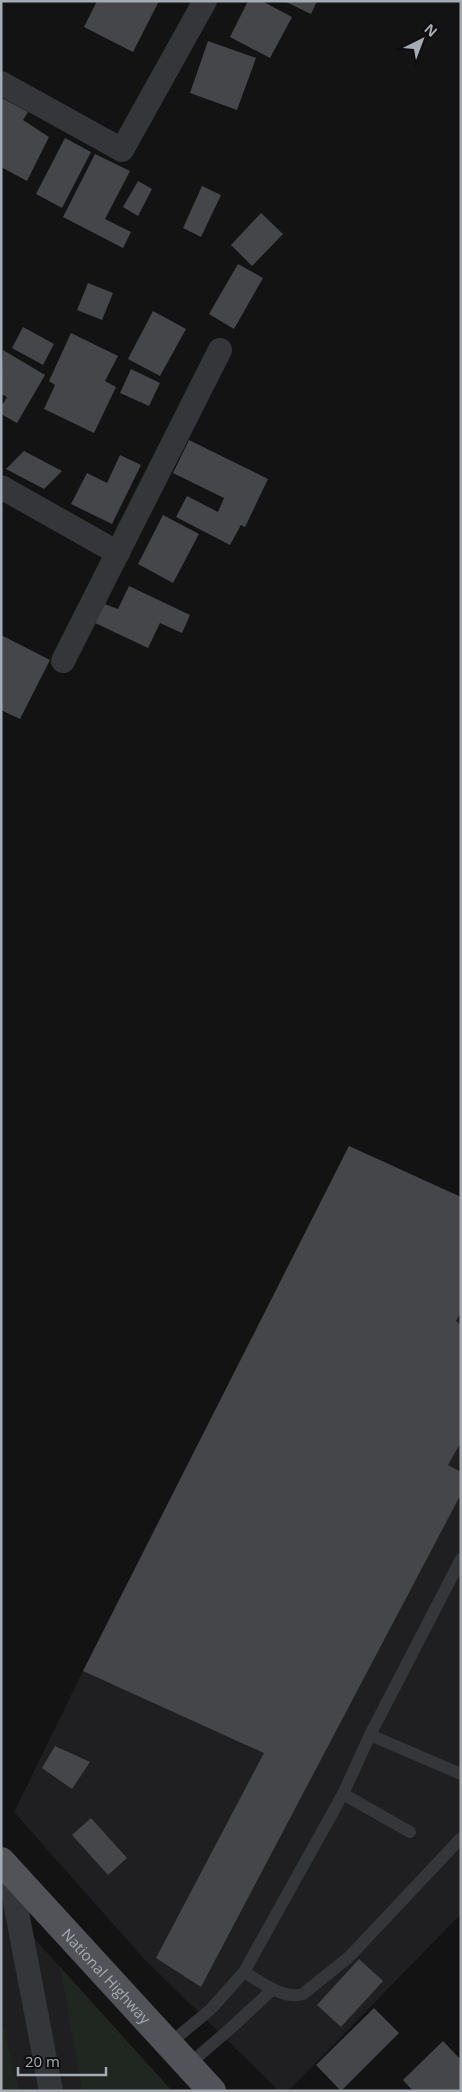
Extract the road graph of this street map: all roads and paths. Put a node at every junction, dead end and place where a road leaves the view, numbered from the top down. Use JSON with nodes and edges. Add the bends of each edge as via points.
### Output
{"nodes":[{"id":1,"x":205,"y":1,"type":"edge"},
{"id":2,"x":1,"y":83,"type":"edge"},
{"id":3,"x":220,"y":350,"type":"dead end"},
{"id":4,"x":1,"y":487,"type":"edge"},
{"id":5,"x":118,"y":553,"type":"junction"},
{"id":6,"x":63,"y":661,"type":"dead end"},
{"id":7,"x":461,"y":1559,"type":"edge"},
{"id":8,"x":370,"y":1735,"type":"junction"},
{"id":9,"x":461,"y":1774,"type":"edge"},
{"id":10,"x":343,"y":1794,"type":"junction"},
{"id":11,"x":410,"y":1832,"type":"dead end"},
{"id":12,"x":461,"y":1838,"type":"edge"},
{"id":13,"x":5,"y":1866,"type":"edge"},
{"id":14,"x":244,"y":1972,"type":"junction"},
{"id":15,"x":273,"y":1989,"type":"junction"},
{"id":16,"x":169,"y":2044,"type":"junction"},
{"id":17,"x":188,"y":2065,"type":"junction"},
{"id":18,"x":51,"y":2091,"type":"edge"},
{"id":19,"x":212,"y":2091,"type":"edge"}],
"edges":[{"from":1,"to":2,"type":"street","via":[[122,150]]},
{"from":3,"to":5,"type":"street"},
{"from":4,"to":5,"type":"street"},
{"from":5,"to":6,"type":"street"},
{"from":7,"to":8,"type":"lane"},
{"from":8,"to":9,"type":"lane"},
{"from":8,"to":10,"type":"lane"},
{"from":10,"to":11,"type":"lane"},
{"from":10,"to":14,"type":"lane"},
{"from":12,"to":15,"type":"lane","via":[[334,1970],[303,1994],[295,1996]]},
{"from":13,"to":16,"type":"main road","name":"National Highway"},
{"from":13,"to":18,"type":"street"},
{"from":14,"to":15,"type":"lane"},
{"from":14,"to":16,"type":"lane","via":[[211,2009]]},
{"from":15,"to":17,"type":"lane"},
{"from":16,"to":17,"type":"main road","name":"National Highway"},
{"from":17,"to":19,"type":"main road","name":"National Highway"}]}
